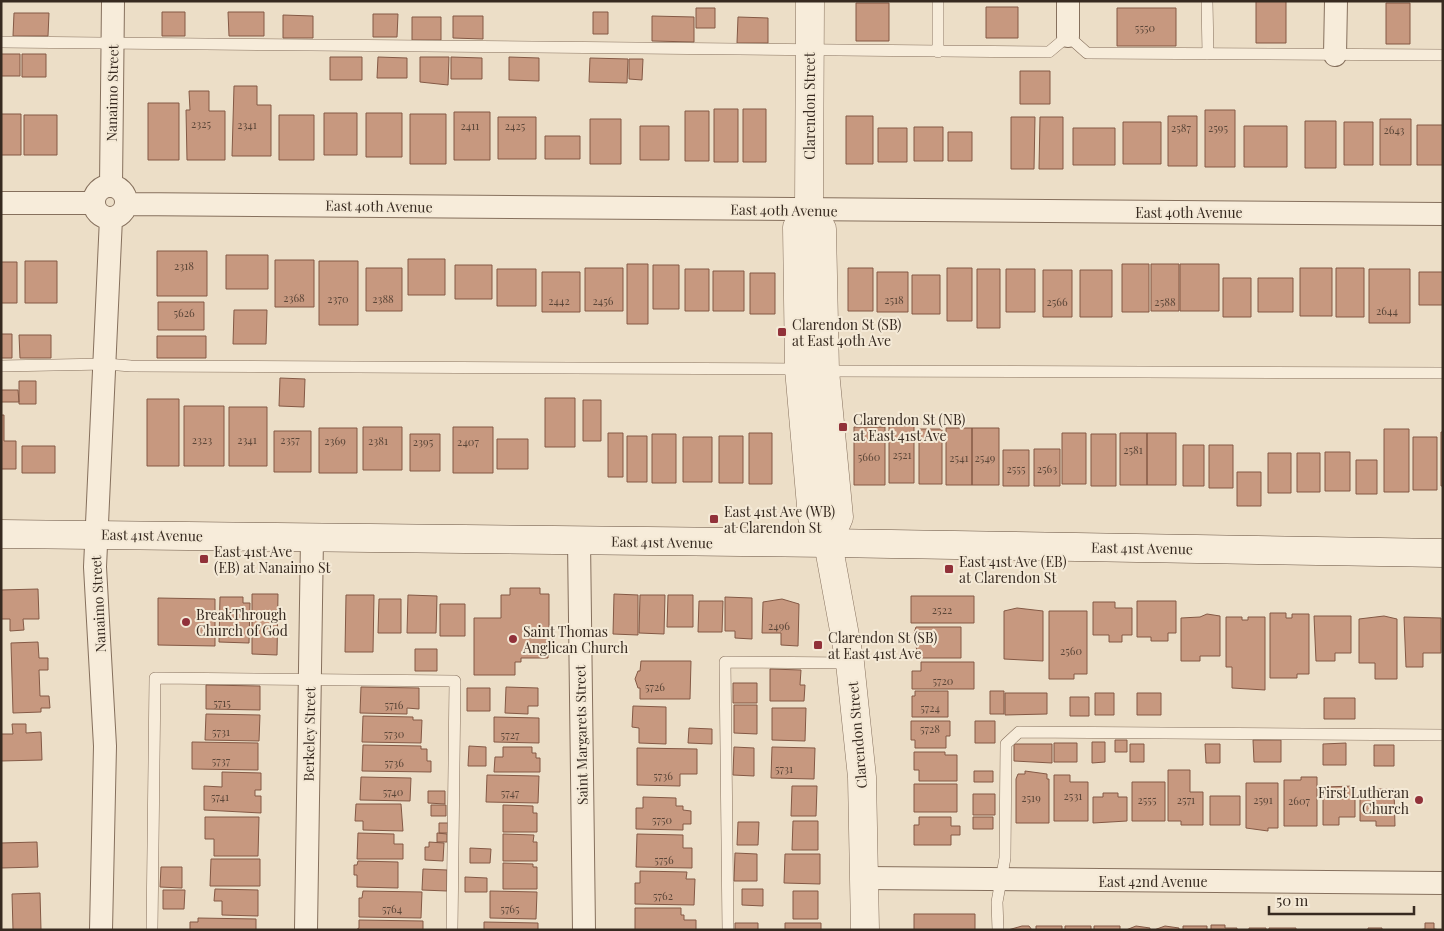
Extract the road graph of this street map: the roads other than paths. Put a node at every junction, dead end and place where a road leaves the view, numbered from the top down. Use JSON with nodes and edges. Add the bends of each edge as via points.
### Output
{"nodes":[{"id":1,"x":113,"y":1,"type":"edge"},
{"id":2,"x":810,"y":1,"type":"edge"},
{"id":3,"x":938,"y":1,"type":"edge"},
{"id":4,"x":1068,"y":1,"type":"edge"},
{"id":5,"x":1207,"y":1,"type":"edge"},
{"id":6,"x":1336,"y":1,"type":"edge"},
{"id":7,"x":1068,"y":36,"type":"junction"},
{"id":8,"x":1,"y":42,"type":"edge"},
{"id":9,"x":113,"y":42,"type":"junction"},
{"id":10,"x":810,"y":50,"type":"junction"},
{"id":11,"x":938,"y":52,"type":"junction"},
{"id":12,"x":1208,"y":54,"type":"junction"},
{"id":13,"x":1335,"y":55,"type":"junction"},
{"id":14,"x":1443,"y":55,"type":"edge"},
{"id":15,"x":111,"y":185,"type":"junction"},
{"id":16,"x":1,"y":203,"type":"edge"},
{"id":17,"x":94,"y":203,"type":"junction"},
{"id":18,"x":809,"y":210,"type":"junction"},
{"id":19,"x":119,"y":211,"type":"junction"},
{"id":20,"x":1443,"y":214,"type":"edge"},
{"id":21,"x":106,"y":364,"type":"junction"},
{"id":22,"x":1,"y":366,"type":"edge"},
{"id":23,"x":812,"y":370,"type":"junction"},
{"id":24,"x":1443,"y":373,"type":"edge"},
{"id":25,"x":1,"y":534,"type":"edge"},
{"id":26,"x":97,"y":534,"type":"junction"},
{"id":27,"x":312,"y":538,"type":"junction"},
{"id":28,"x":579,"y":541,"type":"junction"},
{"id":29,"x":828,"y":543,"type":"junction"},
{"id":30,"x":1443,"y":553,"type":"edge"},
{"id":31,"x":850,"y":662,"type":"junction"},
{"id":32,"x":309,"y":680,"type":"junction"},
{"id":33,"x":1443,"y":735,"type":"edge"},
{"id":34,"x":864,"y":878,"type":"junction"},
{"id":35,"x":1001,"y":880,"type":"junction"},
{"id":36,"x":1443,"y":882,"type":"edge"},
{"id":37,"x":101,"y":930,"type":"edge"},
{"id":38,"x":152,"y":930,"type":"edge"},
{"id":39,"x":306,"y":930,"type":"edge"},
{"id":40,"x":452,"y":930,"type":"edge"},
{"id":41,"x":584,"y":930,"type":"edge"},
{"id":42,"x":728,"y":930,"type":"edge"},
{"id":43,"x":865,"y":930,"type":"edge"},
{"id":44,"x":998,"y":930,"type":"edge"}],
"edges":[{"from":1,"to":9,"type":"street","name":"Nanaimo Street"},
{"from":2,"to":10,"type":"main road","name":"Clarendon Street"},
{"from":3,"to":11,"type":"lane"},
{"from":4,"to":7,"type":"street"},
{"from":5,"to":12,"type":"lane"},
{"from":6,"to":13,"type":"street"},
{"from":7,"to":11,"type":"lane","via":[[1050,52]]},
{"from":7,"to":12,"type":"lane","via":[[1087,53]]},
{"from":8,"to":9,"type":"lane"},
{"from":9,"to":10,"type":"lane"},
{"from":9,"to":15,"type":"street","name":"Nanaimo Street"},
{"from":10,"to":11,"type":"lane"},
{"from":10,"to":18,"type":"main road","name":"Clarendon Street"},
{"from":12,"to":13,"type":"lane"},
{"from":13,"to":14,"type":"lane"},
{"from":15,"to":17,"type":"street","via":[[98,190]]},
{"from":15,"to":19,"type":"street","via":[[121,190],[126,198]]},
{"from":16,"to":17,"type":"street"},
{"from":17,"to":19,"type":"street","via":[[98,213]]},
{"from":18,"to":19,"type":"street","name":"East 40th Avenue"},
{"from":18,"to":20,"type":"street","name":"East 40th Avenue"},
{"from":18,"to":23,"type":"main road","via":[[822,229]]},
{"from":19,"to":21,"type":"street","name":"Nanaimo Street"},
{"from":21,"to":22,"type":"lane"},
{"from":21,"to":23,"type":"lane"},
{"from":21,"to":26,"type":"street","name":"Nanaimo Street"},
{"from":23,"to":24,"type":"lane"},
{"from":23,"to":29,"type":"main road","via":[[839,517]]},
{"from":25,"to":26,"type":"main road","name":"East 41st Avenue"},
{"from":26,"to":27,"type":"main road","name":"East 41st Avenue"},
{"from":26,"to":37,"type":"street","name":"Nanaimo Street","via":[[95,567],[105,746]]},
{"from":27,"to":28,"type":"main road","name":"East 41st Avenue"},
{"from":27,"to":32,"type":"street","name":"Berkeley Street"},
{"from":28,"to":29,"type":"main road","name":"East 41st Avenue"},
{"from":28,"to":41,"type":"street","name":"Saint Margarets Street"},
{"from":29,"to":30,"type":"main road","name":"East 41st Avenue"},
{"from":29,"to":31,"type":"main road","name":"Clarendon Street"},
{"from":31,"to":34,"type":"main road","name":"Clarendon Street","via":[[862,777]]},
{"from":31,"to":42,"type":"lane","via":[[725,662]]},
{"from":32,"to":38,"type":"lane","via":[[155,678]]},
{"from":32,"to":39,"type":"street","name":"Berkeley Street"},
{"from":32,"to":40,"type":"lane","via":[[455,682]]},
{"from":33,"to":35,"type":"lane","via":[[1019,732],[1006,744],[1005,858]]},
{"from":34,"to":35,"type":"street","name":"East 42nd Avenue"},
{"from":34,"to":43,"type":"main road","name":"Clarendon Street"},
{"from":35,"to":36,"type":"street","name":"East 42nd Avenue"},
{"from":35,"to":44,"type":"lane","via":[[997,902]]}]}
